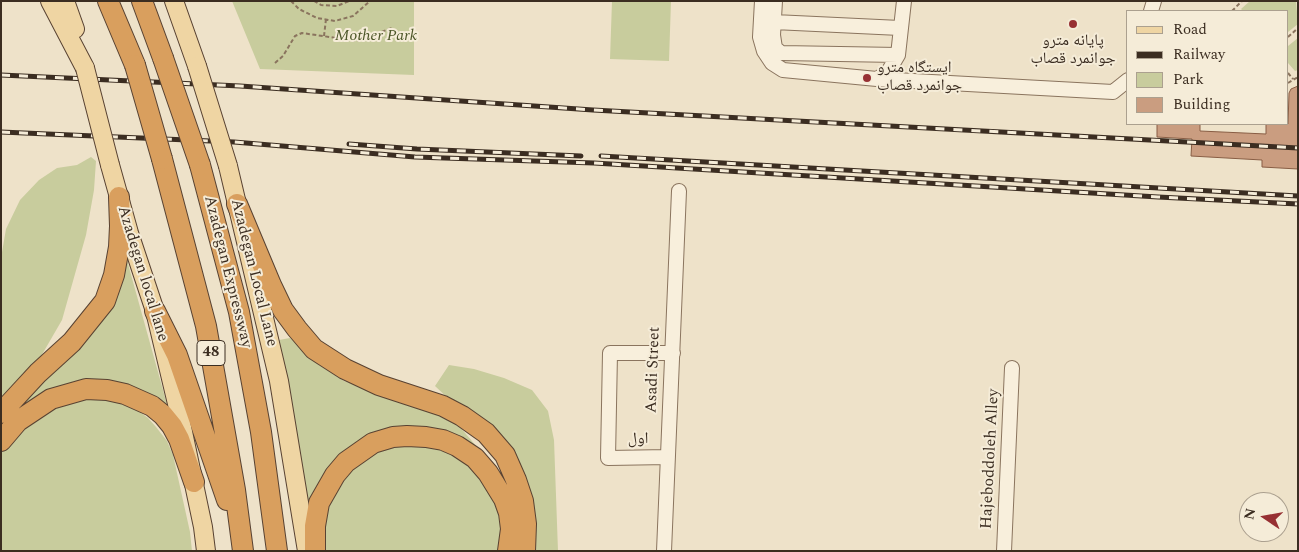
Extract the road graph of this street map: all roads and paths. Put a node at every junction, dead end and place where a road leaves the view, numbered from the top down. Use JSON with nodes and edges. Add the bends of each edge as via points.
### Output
{"nodes":[{"id":1,"x":50,"y":1,"type":"edge"},
{"id":2,"x":65,"y":1,"type":"edge"},
{"id":3,"x":108,"y":1,"type":"edge"},
{"id":4,"x":142,"y":1,"type":"edge"},
{"id":5,"x":174,"y":1,"type":"edge"},
{"id":6,"x":291,"y":1,"type":"edge"},
{"id":7,"x":314,"y":1,"type":"edge"},
{"id":8,"x":349,"y":1,"type":"edge"},
{"id":9,"x":370,"y":1,"type":"edge"},
{"id":10,"x":762,"y":1,"type":"edge"},
{"id":11,"x":775,"y":1,"type":"edge"},
{"id":12,"x":904,"y":1,"type":"edge"},
{"id":13,"x":326,"y":19,"type":"junction"},
{"id":14,"x":774,"y":22,"type":"junction"},
{"id":15,"x":392,"y":28,"type":"dead end"},
{"id":16,"x":900,"y":28,"type":"junction"},
{"id":17,"x":1298,"y":28,"type":"edge"},
{"id":18,"x":324,"y":36,"type":"junction"},
{"id":19,"x":1289,"y":37,"type":"edge"},
{"id":20,"x":898,"y":55,"type":"junction"},
{"id":21,"x":275,"y":63,"type":"dead end"},
{"id":22,"x":86,"y":68,"type":"junction"},
{"id":23,"x":1289,"y":74,"type":"edge"},
{"id":24,"x":1298,"y":77,"type":"edge"},
{"id":25,"x":877,"y":79,"type":"junction"},
{"id":26,"x":1293,"y":79,"type":"junction"},
{"id":27,"x":1126,"y":82,"type":"edge"},
{"id":28,"x":1289,"y":82,"type":"edge"},
{"id":29,"x":679,"y":191,"type":"dead end"},
{"id":30,"x":119,"y":197,"type":"junction"},
{"id":31,"x":237,"y":204,"type":"junction"},
{"id":32,"x":154,"y":311,"type":"junction"},
{"id":33,"x":672,"y":353,"type":"junction"},
{"id":34,"x":1012,"y":369,"type":"dead end"},
{"id":35,"x":1,"y":413,"type":"edge"},
{"id":36,"x":1,"y":441,"type":"edge"},
{"id":37,"x":668,"y":457,"type":"junction"},
{"id":38,"x":194,"y":482,"type":"junction"},
{"id":39,"x":1004,"y":546,"type":"edge"},
{"id":40,"x":243,"y":548,"type":"edge"},
{"id":41,"x":206,"y":551,"type":"edge"},
{"id":42,"x":277,"y":551,"type":"edge"},
{"id":43,"x":307,"y":551,"type":"edge"},
{"id":44,"x":315,"y":551,"type":"edge"},
{"id":45,"x":508,"y":551,"type":"edge"},
{"id":46,"x":525,"y":551,"type":"edge"},
{"id":47,"x":664,"y":551,"type":"edge"}],
"edges":[{"from":1,"to":22,"type":"main road"},
{"from":2,"to":22,"type":"main road","name":"Azadegan local lane"},
{"from":3,"to":40,"type":"highway","name":"Azadegan Expressway","number":"48","bridge":true,"via":[[135,65],[206,326]]},
{"from":4,"to":42,"type":"highway","name":"Azadegan Expressway","number":"48","bridge":true,"via":[[200,165],[239,312],[261,432]]},
{"from":5,"to":31,"type":"main road","name":"Azadegan Local Lane","bridge":true,"via":[[198,66]]},
{"from":6,"to":13,"type":"path","via":[[317,18]]},
{"from":7,"to":8,"type":"path","via":[[336,6]]},
{"from":9,"to":13,"type":"path","via":[[353,16],[335,21]]},
{"from":10,"to":25,"type":"street","via":[[760,36],[772,63],[783,70]]},
{"from":11,"to":14,"type":"street"},
{"from":12,"to":16,"type":"street"},
{"from":13,"to":18,"type":"path"},
{"from":14,"to":16,"type":"street"},
{"from":14,"to":20,"type":"street","via":[[775,48],[781,53]]},
{"from":15,"to":18,"type":"path","via":[[357,41]]},
{"from":16,"to":20,"type":"street"},
{"from":17,"to":19,"type":"path"},
{"from":18,"to":21,"type":"path","via":[[302,33],[295,36]]},
{"from":20,"to":25,"type":"street","via":[[888,72]]},
{"from":22,"to":30,"type":"main road","name":"Azadegan local lane","bridge":true},
{"from":23,"to":26,"type":"path"},
{"from":24,"to":26,"type":"path"},
{"from":25,"to":27,"type":"street","via":[[1113,92]]},
{"from":26,"to":28,"type":"path"},
{"from":29,"to":33,"type":"street","name":"Asadi Street"},
{"from":30,"to":32,"type":"main road","name":"Azadegan local lane"},
{"from":30,"to":35,"type":"highway","via":[[119,247],[105,301],[72,342]]},
{"from":31,"to":43,"type":"main road","name":"Azadegan Local Lane","via":[[279,381]]},
{"from":31,"to":46,"type":"highway","via":[[283,310],[314,349],[379,385],[443,406],[462,416],[486,433],[505,455],[523,501]]},
{"from":32,"to":38,"type":"main road","name":"Azadegan local lane"},
{"from":32,"to":40,"type":"highway","via":[[177,355]]},
{"from":33,"to":37,"type":"street","name":"Asadi Street"},
{"from":33,"to":37,"type":"street","name":"اول","via":[[610,353],[608,458]]},
{"from":34,"to":39,"type":"street","name":"Hajeboddoleh Alley"},
{"from":36,"to":38,"type":"highway","via":[[18,421],[51,399],[86,389],[107,390],[140,400],[163,414],[179,439]]},
{"from":37,"to":47,"type":"street","name":"Asadi Street"},
{"from":38,"to":41,"type":"main road","name":"Azadegan local lane"},
{"from":44,"to":45,"type":"highway","via":[[319,503],[334,475],[373,443],[407,436],[443,440],[457,446],[488,472],[504,499],[508,513],[511,528]]}]}
